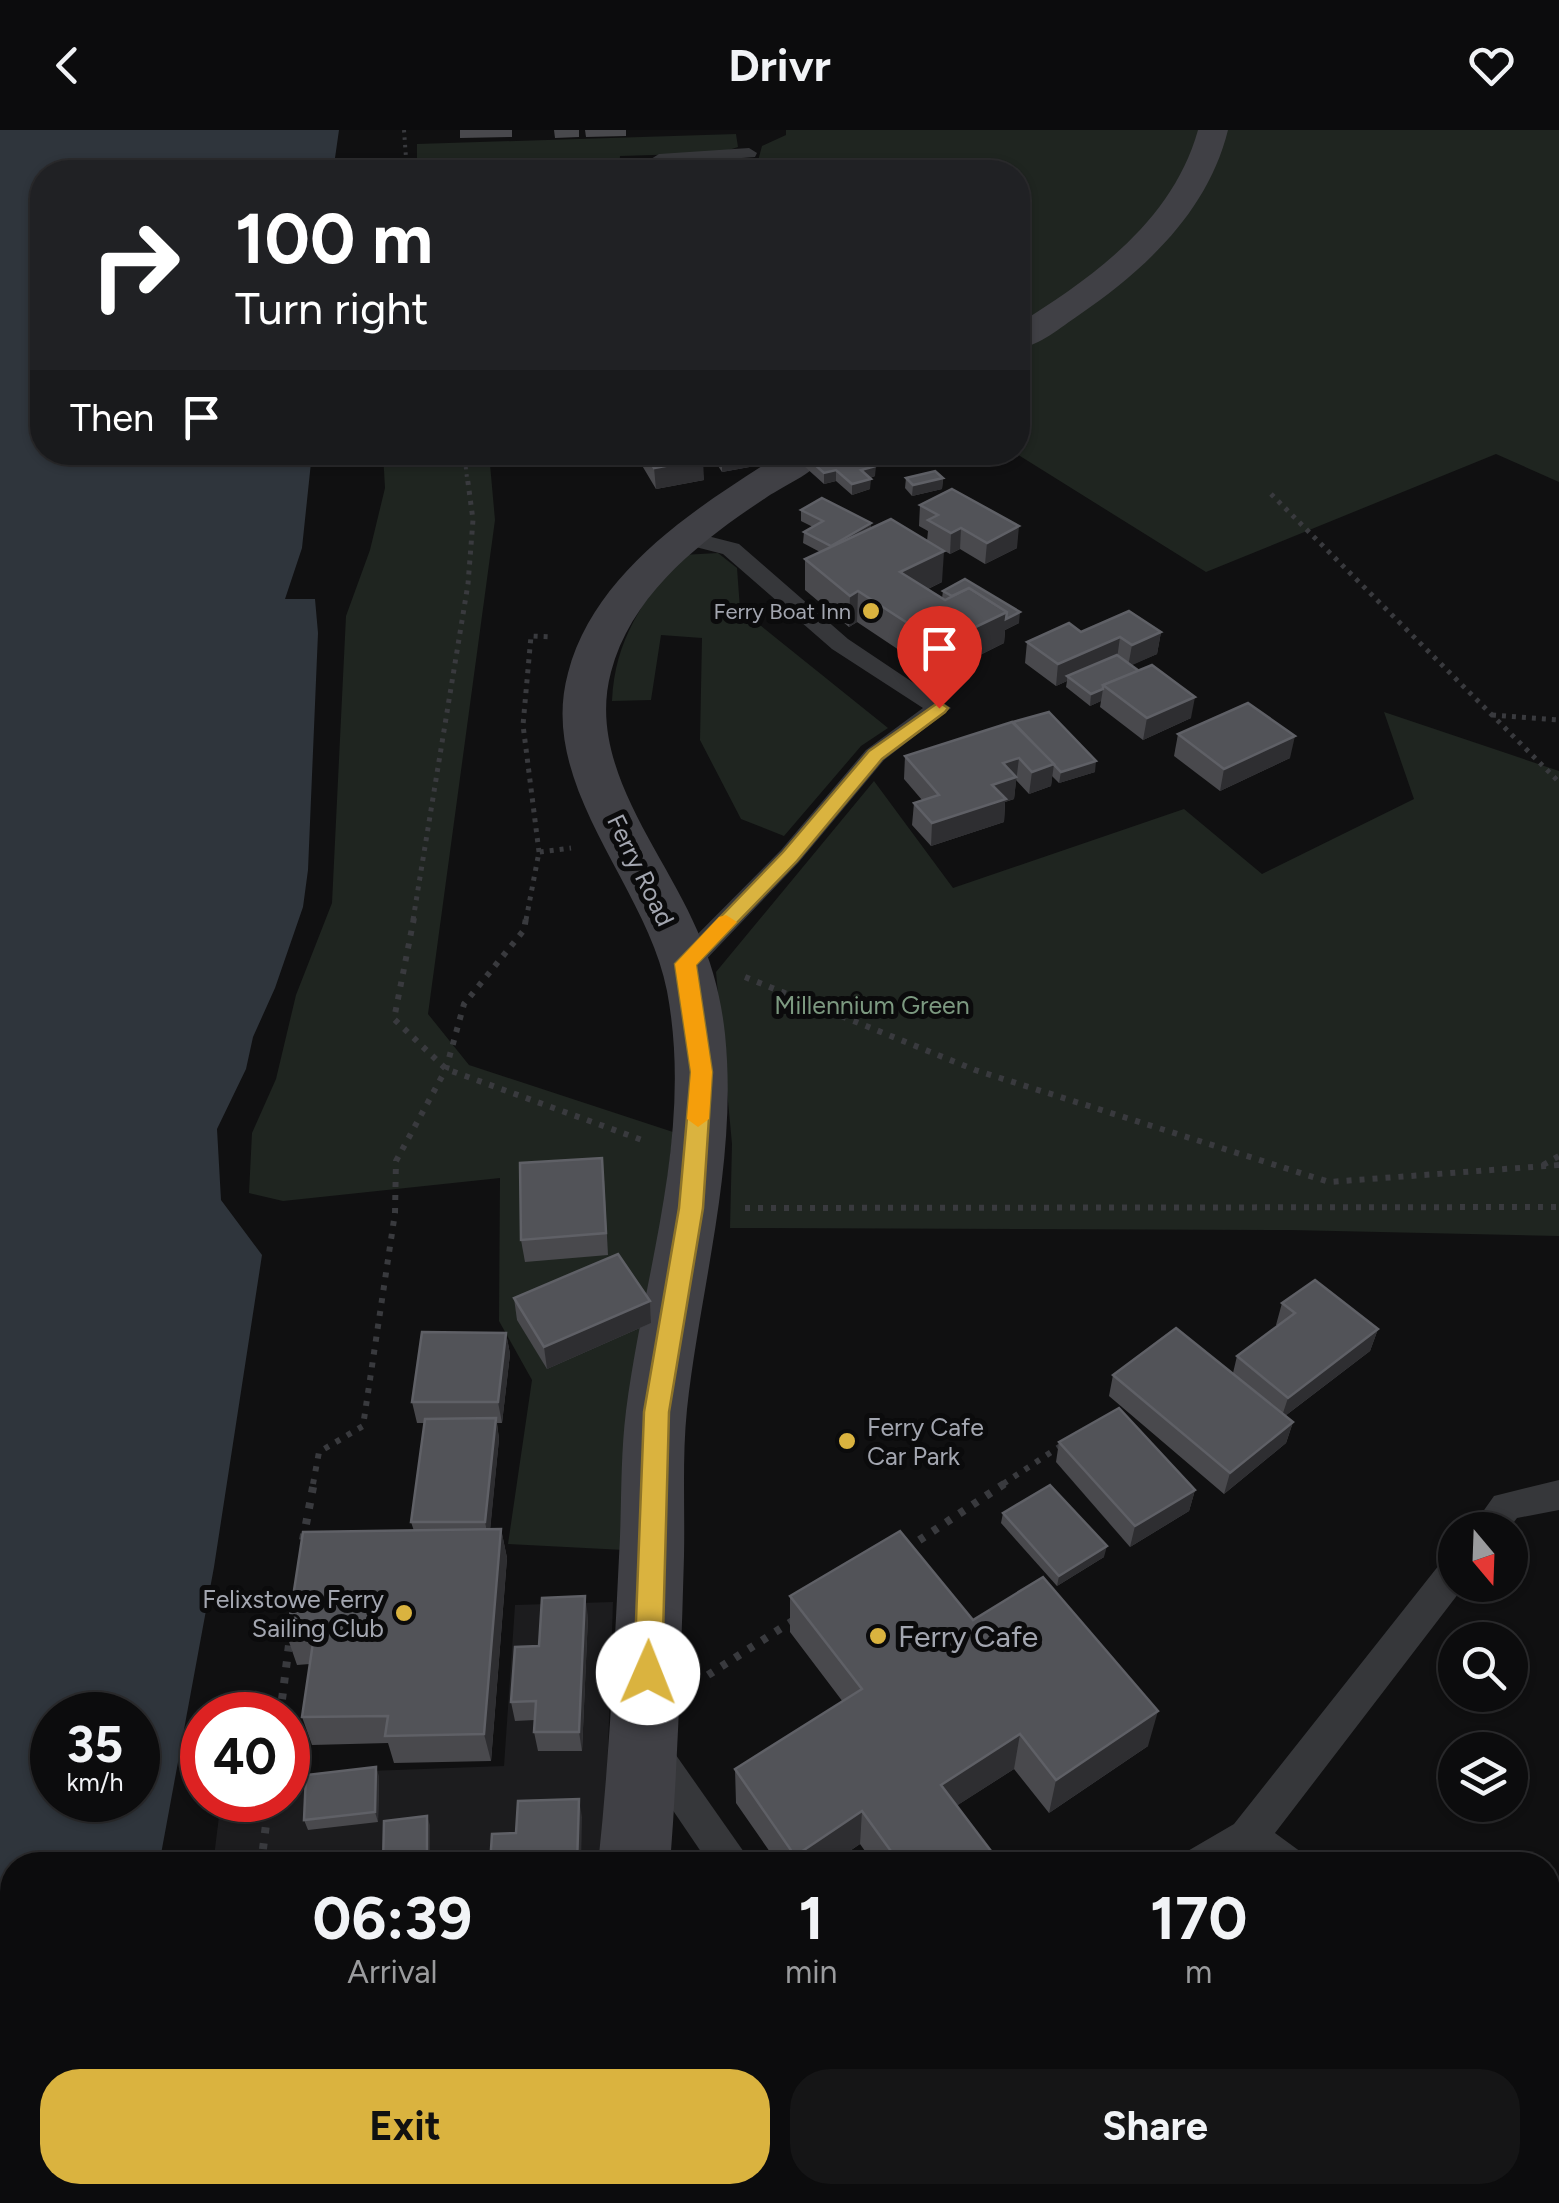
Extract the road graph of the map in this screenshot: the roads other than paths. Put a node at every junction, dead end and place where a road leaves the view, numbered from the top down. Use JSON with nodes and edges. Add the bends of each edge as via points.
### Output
{"nodes":[{"id":1,"x":750,"y":130,"type":"edge"},
{"id":2,"x":1213,"y":130,"type":"edge"},
{"id":3,"x":749,"y":154,"type":"junction"},
{"id":4,"x":657,"y":160,"type":"edge"},
{"id":5,"x":748,"y":160,"type":"edge"},
{"id":6,"x":1030,"y":331,"type":"edge"},
{"id":7,"x":792,"y":465,"type":"edge"},
{"id":8,"x":688,"y":538,"type":"junction"},
{"id":9,"x":686,"y":964,"type":"junction"},
{"id":10,"x":1559,"y":1494,"type":"edge"},
{"id":11,"x":1501,"y":1512,"type":"edge"},
{"id":12,"x":1438,"y":1594,"type":"edge"},
{"id":13,"x":647,"y":1729,"type":"junction"},
{"id":14,"x":1248,"y":1837,"type":"junction"},
{"id":15,"x":635,"y":1852,"type":"edge"},
{"id":16,"x":725,"y":1852,"type":"edge"},
{"id":17,"x":1222,"y":1852,"type":"edge"},
{"id":18,"x":1269,"y":1852,"type":"edge"}],
"edges":[{"from":1,"to":3,"type":"lane"},
{"from":2,"to":6,"type":"street","via":[[1190,185],[1141,247],[1093,290]]},
{"from":3,"to":4,"type":"lane"},
{"from":3,"to":5,"type":"lane"},
{"from":7,"to":8,"type":"street","name":"Ferry Road"},
{"from":8,"to":9,"type":"street","name":"Ferry Road","via":[[597,641],[583,719],[593,772]]},
{"from":8,"to":9,"type":"lane","via":[[731,549],[840,644],[939,708],[876,755]]},
{"from":9,"to":13,"type":"street","name":"Ferry Road","via":[[702,1072],[691,1208],[657,1412]]},
{"from":10,"to":11,"type":"lane"},
{"from":12,"to":14,"type":"lane"},
{"from":13,"to":15,"type":"street","name":"Ferry Road"},
{"from":13,"to":16,"type":"lane"},
{"from":14,"to":17,"type":"lane"},
{"from":14,"to":18,"type":"lane"}]}
